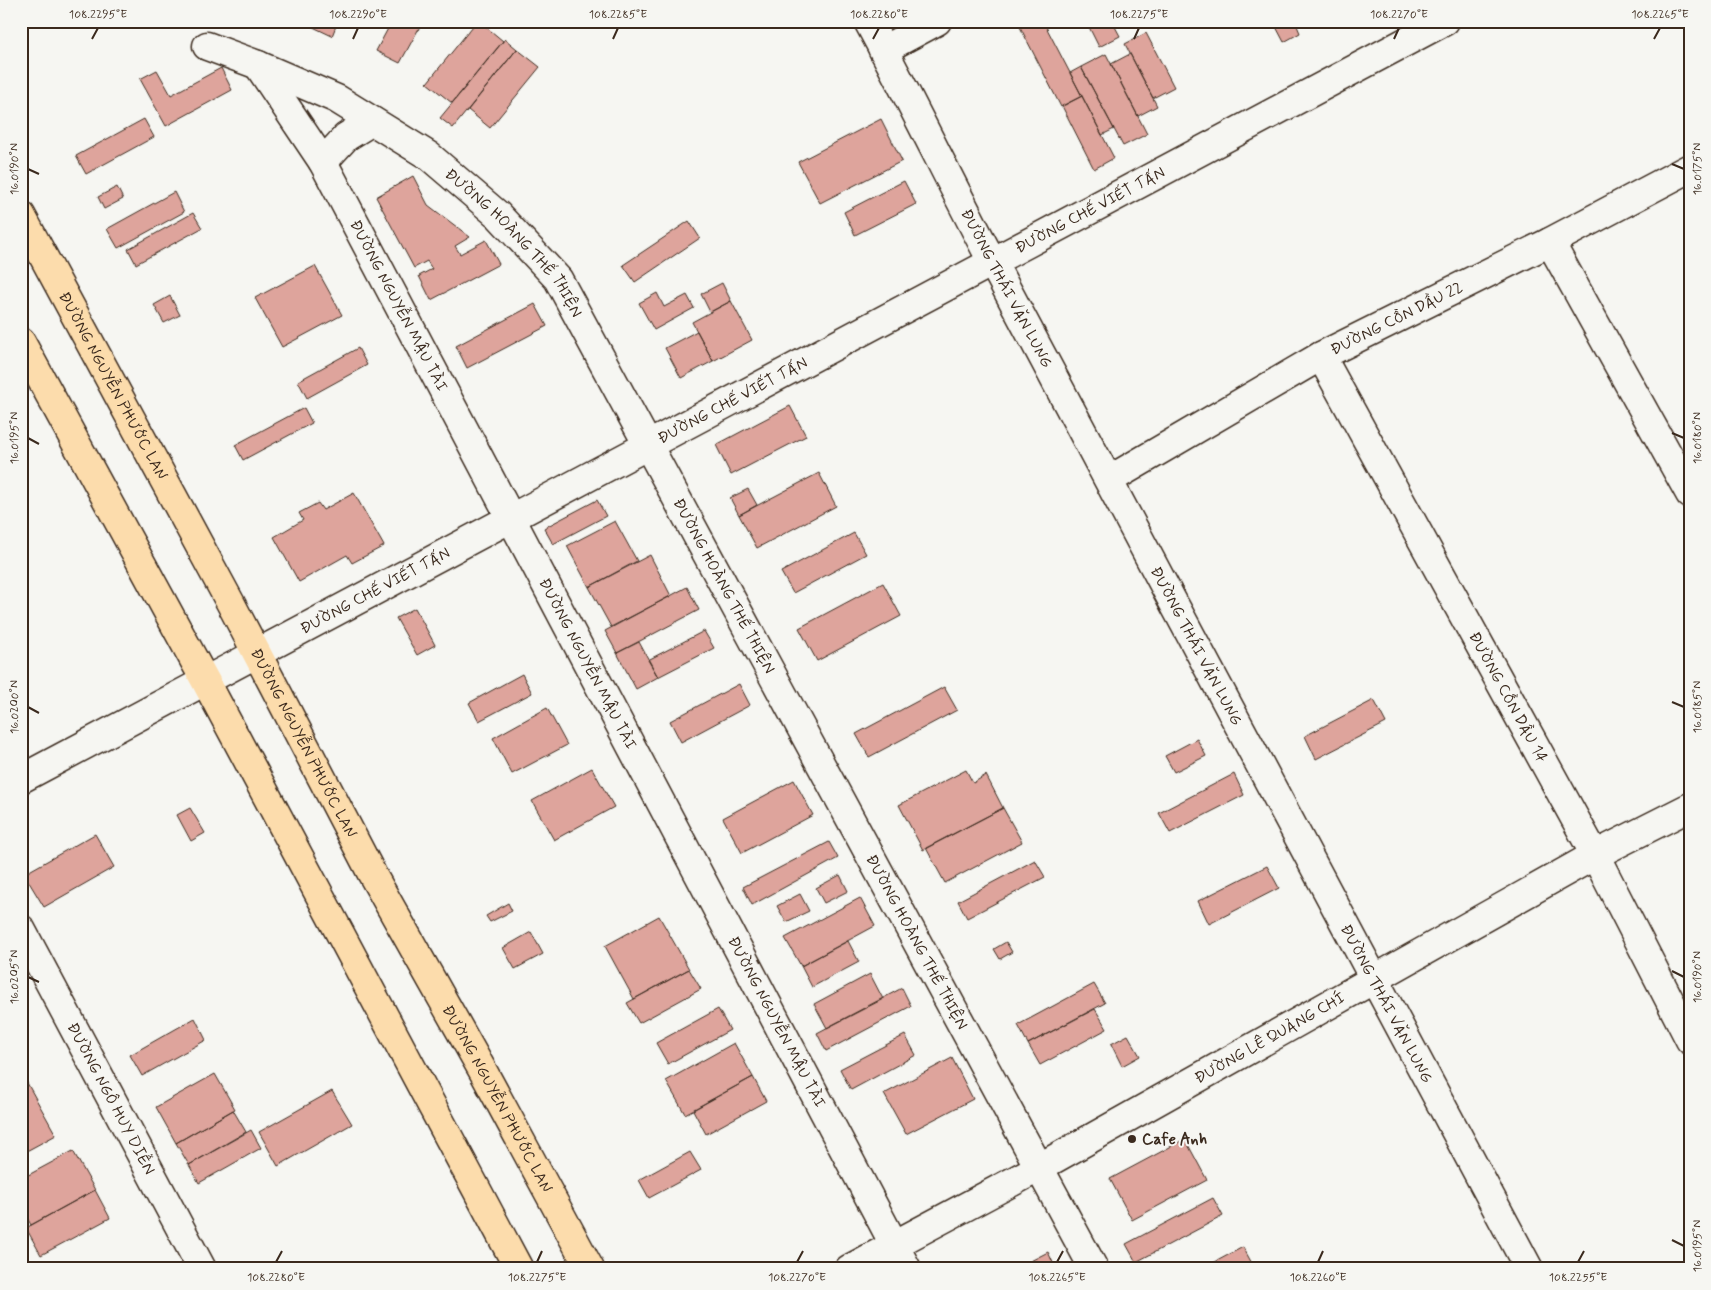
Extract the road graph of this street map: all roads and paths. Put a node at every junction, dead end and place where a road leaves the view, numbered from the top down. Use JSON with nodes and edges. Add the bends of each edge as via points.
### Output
{"nodes":[{"id":1,"x":868,"y":21,"type":"edge"},
{"id":2,"x":936,"y":21,"type":"edge"},
{"id":3,"x":1445,"y":21,"type":"edge"},
{"id":4,"x":208,"y":46,"type":"dead end"},
{"id":5,"x":883,"y":50,"type":"junction"},
{"id":6,"x":258,"y":65,"type":"junction"},
{"id":7,"x":372,"y":121,"type":"junction"},
{"id":8,"x":323,"y":162,"type":"junction"},
{"id":9,"x":1690,"y":168,"type":"edge"},
{"id":10,"x":21,"y":215,"type":"edge"},
{"id":11,"x":1550,"y":242,"type":"junction"},
{"id":12,"x":993,"y":263,"type":"junction"},
{"id":13,"x":21,"y":342,"type":"edge"},
{"id":14,"x":1321,"y":356,"type":"junction"},
{"id":15,"x":650,"y":446,"type":"junction"},
{"id":16,"x":1109,"y":480,"type":"junction"},
{"id":17,"x":1690,"y":494,"type":"edge"},
{"id":18,"x":511,"y":519,"type":"junction"},
{"id":19,"x":258,"y":654,"type":"junction"},
{"id":20,"x":206,"y":682,"type":"junction"},
{"id":21,"x":21,"y":779,"type":"edge"},
{"id":22,"x":1690,"y":807,"type":"edge"},
{"id":23,"x":1595,"y":856,"type":"junction"},
{"id":24,"x":21,"y":929,"type":"edge"},
{"id":25,"x":1373,"y":980,"type":"junction"},
{"id":26,"x":1690,"y":1040,"type":"edge"},
{"id":27,"x":1040,"y":1167,"type":"junction"},
{"id":28,"x":894,"y":1244,"type":"junction"},
{"id":29,"x":202,"y":1269,"type":"edge"},
{"id":30,"x":519,"y":1269,"type":"edge"},
{"id":31,"x":590,"y":1269,"type":"edge"},
{"id":32,"x":849,"y":1269,"type":"edge"},
{"id":33,"x":907,"y":1269,"type":"edge"},
{"id":34,"x":1094,"y":1269,"type":"edge"},
{"id":35,"x":1529,"y":1269,"type":"edge"}],
"edges":[{"from":1,"to":5,"type":"street","name":"ĐƯỜNG THÁI VĂN LUNG"},
{"from":2,"to":5,"type":"street"},
{"from":3,"to":12,"type":"street","name":"ĐƯỜNG CHẾ VIẾT TẤN"},
{"from":4,"to":6,"type":"street","name":"ĐƯỜNG HOÀNG THẾ THIỆN"},
{"from":5,"to":12,"type":"street","name":"ĐƯỜNG THÁI VĂN LUNG"},
{"from":6,"to":7,"type":"street","name":"ĐƯỜNG HOÀNG THẾ THIỆN","via":[[337,99]]},
{"from":6,"to":8,"type":"street","name":"ĐƯỜNG NGUYỄN MẬU TÀI"},
{"from":7,"to":8,"type":"street","via":[[346,137]]},
{"from":7,"to":15,"type":"street","name":"ĐƯỜNG HOÀNG THẾ THIỆN","via":[[429,156],[498,215],[558,279]]},
{"from":8,"to":18,"type":"street","name":"ĐƯỜNG NGUYỄN MẬU TÀI"},
{"from":9,"to":11,"type":"street","name":"ĐƯỜNG CỒN DẦU 22"},
{"from":10,"to":19,"type":"main road","name":"ĐƯỜNG NGUYỄN PHƯỚC LAN"},
{"from":11,"to":14,"type":"street","name":"ĐƯỜNG CỒN DẦU 22"},
{"from":11,"to":17,"type":"street"},
{"from":12,"to":15,"type":"street","name":"ĐƯỜNG CHẾ VIẾT TẤN"},
{"from":12,"to":16,"type":"street","name":"ĐƯỜNG THÁI VĂN LUNG"},
{"from":13,"to":20,"type":"main road"},
{"from":14,"to":16,"type":"street","name":"ĐƯỜNG CỒN DẦU 22"},
{"from":14,"to":23,"type":"street","name":"ĐƯỜNG CỒN DẦU 14"},
{"from":15,"to":18,"type":"street","name":"ĐƯỜNG CHẾ VIẾT TẤN"},
{"from":15,"to":27,"type":"street","name":"ĐƯỜNG HOÀNG THẾ THIỆN"},
{"from":16,"to":25,"type":"street","name":"ĐƯỜNG THÁI VĂN LUNG"},
{"from":18,"to":19,"type":"street","name":"ĐƯỜNG CHẾ VIẾT TẤN"},
{"from":18,"to":28,"type":"street","name":"ĐƯỜNG NGUYỄN MẬU TÀI"},
{"from":19,"to":20,"type":"street","name":"ĐƯỜNG CHẾ VIẾT TẤN"},
{"from":19,"to":31,"type":"main road","name":"ĐƯỜNG NGUYỄN PHƯỚC LAN","via":[[372,874]]},
{"from":20,"to":21,"type":"street","name":"ĐƯỜNG CHẾ VIẾT TẤN"},
{"from":20,"to":30,"type":"main road"},
{"from":22,"to":23,"type":"street","name":"ĐƯỜNG LÊ QUẢNG CHÍ"},
{"from":23,"to":25,"type":"street","name":"ĐƯỜNG LÊ QUẢNG CHÍ"},
{"from":23,"to":26,"type":"street","name":"ĐƯỜNG CỒN DẦU 14"},
{"from":24,"to":29,"type":"street","name":"ĐƯỜNG NGÔ HUY DIỄN"},
{"from":25,"to":27,"type":"street","name":"ĐƯỜNG LÊ QUẢNG CHÍ"},
{"from":25,"to":35,"type":"street","name":"ĐƯỜNG THÁI VĂN LUNG"},
{"from":27,"to":28,"type":"street","name":"ĐƯỜNG LÊ QUẢNG CHÍ"},
{"from":27,"to":34,"type":"street","name":"ĐƯỜNG HOÀNG THẾ THIỆN"},
{"from":28,"to":32,"type":"street","name":"ĐƯỜNG LÊ QUẢNG CHÍ"},
{"from":28,"to":33,"type":"street","name":"ĐƯỜNG NGUYỄN MẬU TÀI"}]}
